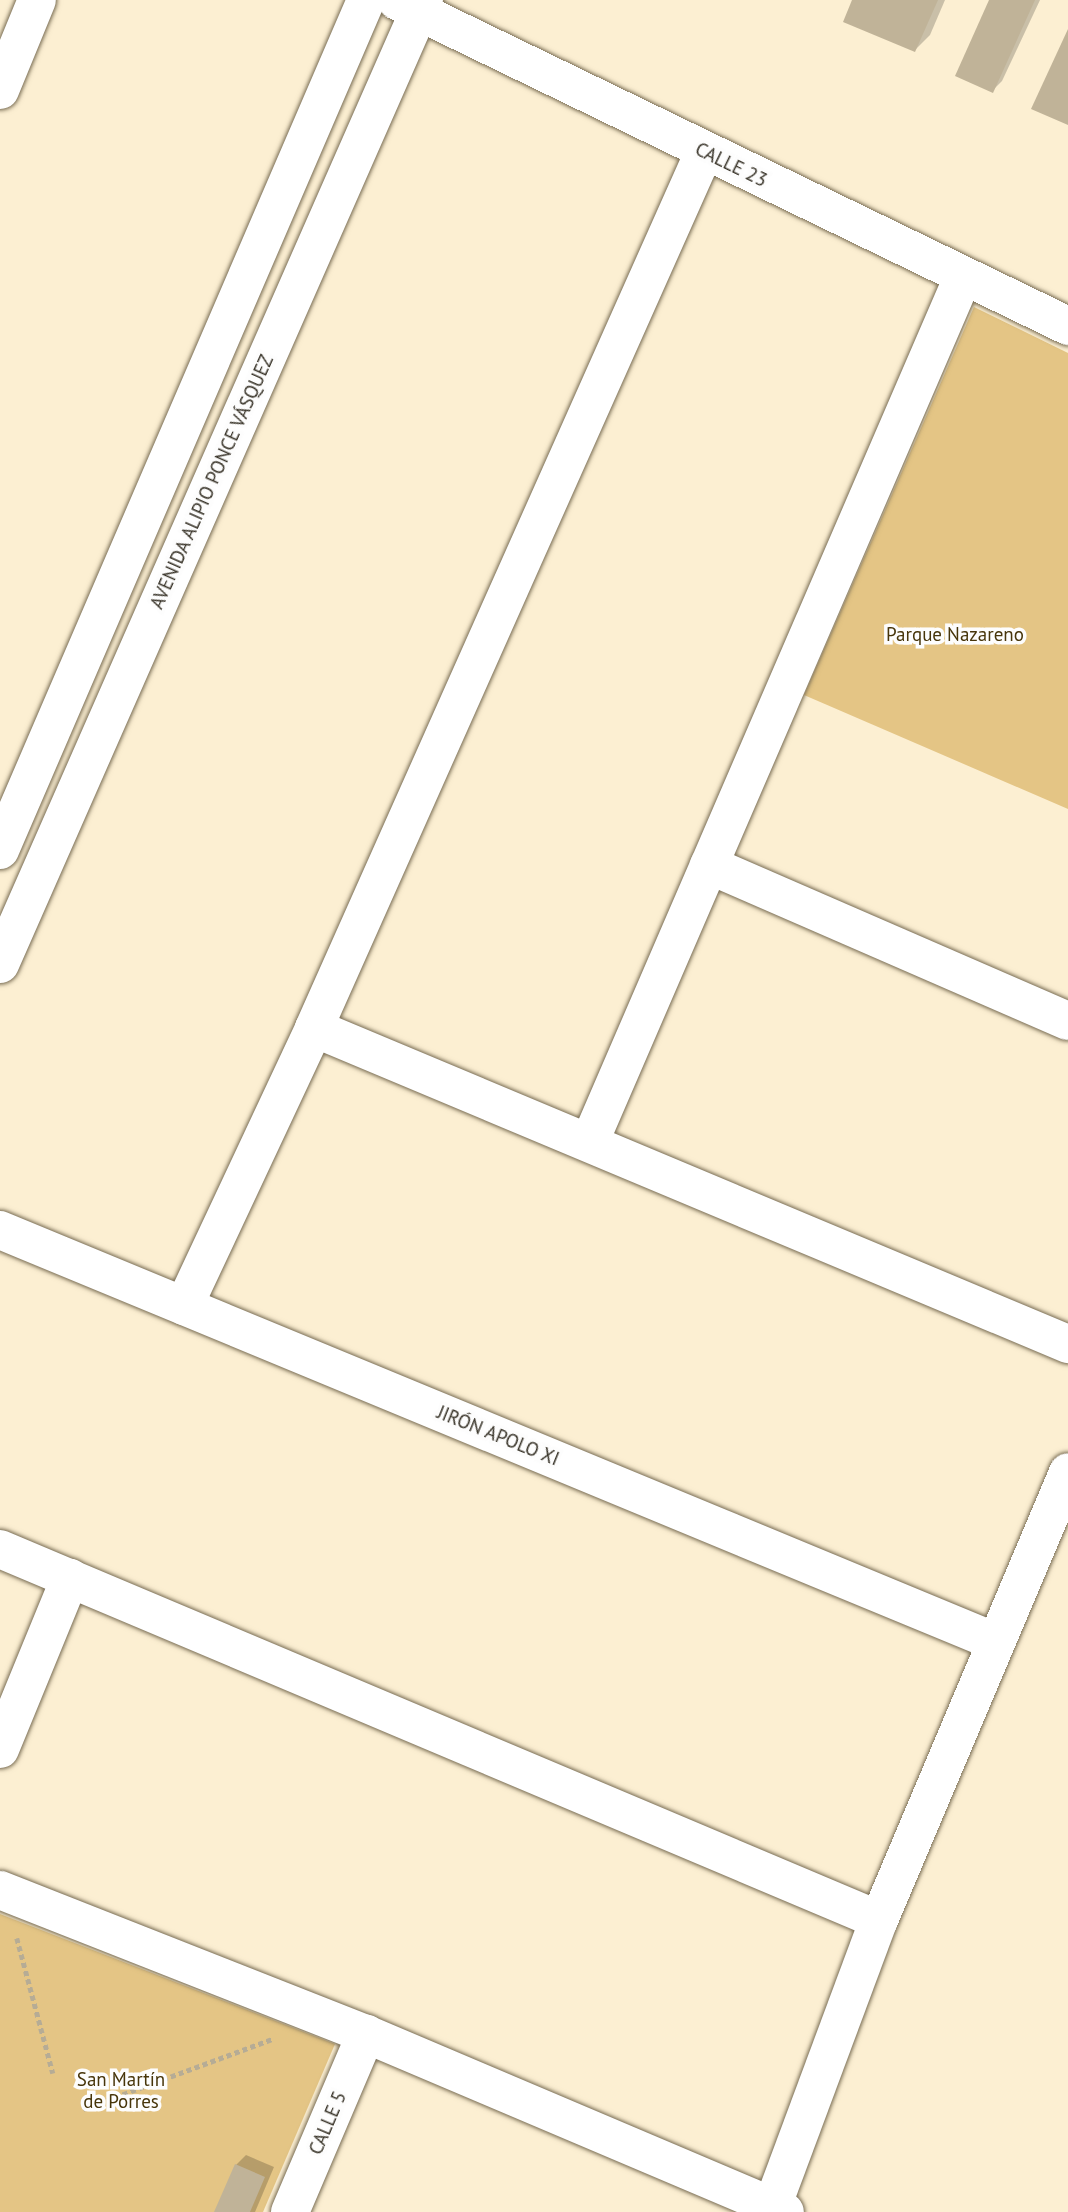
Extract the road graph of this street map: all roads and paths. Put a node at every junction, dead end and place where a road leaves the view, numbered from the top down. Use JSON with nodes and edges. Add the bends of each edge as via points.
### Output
{"nodes":[{"id":1,"x":37,"y":0,"type":"edge"},
{"id":2,"x":366,"y":0,"type":"edge"},
{"id":3,"x":413,"y":4,"type":"edge"},
{"id":4,"x":0,"y":90,"type":"edge"},
{"id":5,"x":704,"y":152,"type":"junction"},
{"id":6,"x":963,"y":277,"type":"junction"},
{"id":7,"x":1068,"y":327,"type":"edge"},
{"id":8,"x":0,"y":850,"type":"edge"},
{"id":9,"x":709,"y":865,"type":"junction"},
{"id":10,"x":0,"y":964,"type":"edge"},
{"id":11,"x":1068,"y":1021,"type":"edge"},
{"id":12,"x":314,"y":1028,"type":"junction"},
{"id":13,"x":590,"y":1141,"type":"junction"},
{"id":14,"x":0,"y":1230,"type":"edge"},
{"id":15,"x":184,"y":1306,"type":"junction"},
{"id":16,"x":1068,"y":1344,"type":"edge"},
{"id":17,"x":1068,"y":1472,"type":"edge"},
{"id":18,"x":0,"y":1549,"type":"edge"},
{"id":19,"x":70,"y":1578,"type":"junction"},
{"id":20,"x":996,"y":1642,"type":"junction"},
{"id":21,"x":0,"y":1749,"type":"edge"},
{"id":22,"x":7,"y":1907,"type":"edge"},
{"id":23,"x":879,"y":1920,"type":"junction"},
{"id":24,"x":366,"y":2035,"type":"junction"},
{"id":25,"x":277,"y":2037,"type":"dead end"},
{"id":26,"x":53,"y":2073,"type":"dead end"},
{"id":27,"x":83,"y":2109,"type":"dead end"},
{"id":28,"x":718,"y":2200,"type":"edge"},
{"id":29,"x":778,"y":2210,"type":"edge"},
{"id":30,"x":290,"y":2212,"type":"edge"}],
"edges":[{"from":1,"to":4,"type":"street"},
{"from":2,"to":8,"type":"street"},
{"from":3,"to":5,"type":"street","name":"CALLE 23"},
{"from":3,"to":10,"type":"street","name":"AVENIDA ALIPIO PONCE VÁSQUEZ"},
{"from":5,"to":6,"type":"street","name":"CALLE 23"},
{"from":5,"to":12,"type":"street"},
{"from":6,"to":7,"type":"street","name":"CALLE 23"},
{"from":6,"to":9,"type":"street"},
{"from":9,"to":11,"type":"street"},
{"from":9,"to":13,"type":"street"},
{"from":12,"to":13,"type":"street"},
{"from":12,"to":15,"type":"street"},
{"from":13,"to":16,"type":"street"},
{"from":14,"to":15,"type":"street","name":"JIRÓN APOLO XI"},
{"from":15,"to":20,"type":"street","name":"JIRÓN APOLO XI"},
{"from":17,"to":20,"type":"street"},
{"from":18,"to":19,"type":"street"},
{"from":19,"to":21,"type":"street"},
{"from":19,"to":23,"type":"street"},
{"from":20,"to":23,"type":"street"},
{"from":22,"to":24,"type":"street"},
{"from":22,"to":26,"type":"path"},
{"from":23,"to":29,"type":"street"},
{"from":24,"to":28,"type":"street"},
{"from":24,"to":30,"type":"street","name":"CALLE 5"},
{"from":25,"to":27,"type":"path"},
{"from":28,"to":29,"type":"street"}]}
